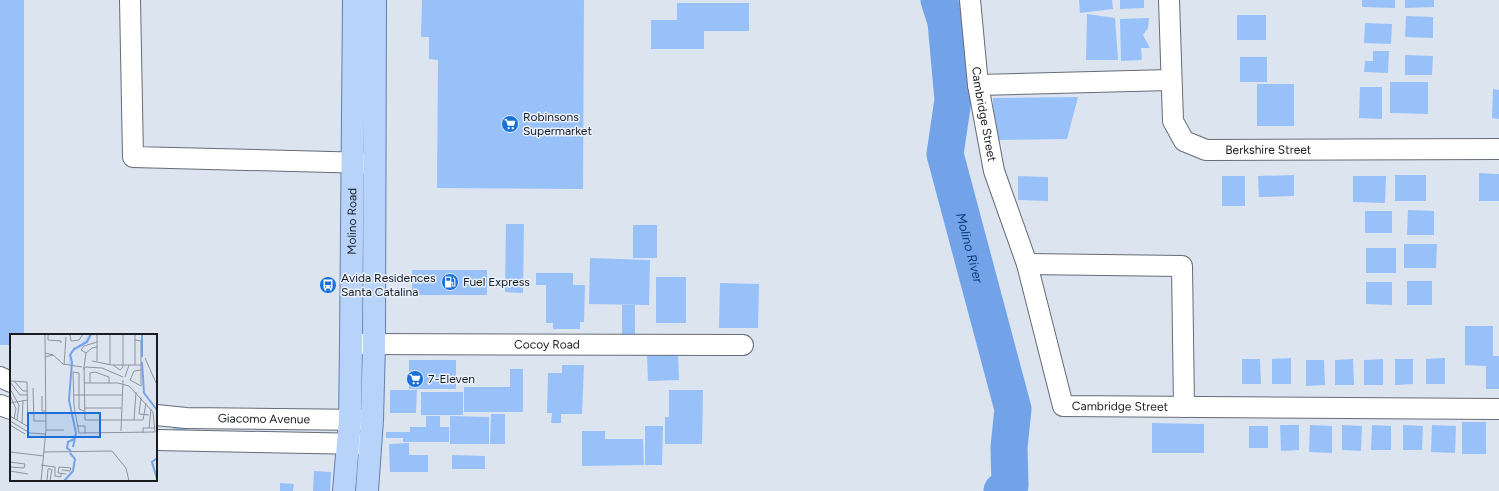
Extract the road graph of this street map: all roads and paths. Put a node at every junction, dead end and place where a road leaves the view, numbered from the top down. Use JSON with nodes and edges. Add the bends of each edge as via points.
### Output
{"nodes":[{"id":1,"x":130,"y":0,"type":"edge"},
{"id":2,"x":354,"y":0,"type":"edge"},
{"id":3,"x":375,"y":0,"type":"edge"},
{"id":4,"x":970,"y":0,"type":"edge"},
{"id":5,"x":1169,"y":0,"type":"edge"},
{"id":6,"x":1170,"y":80,"type":"junction"},
{"id":7,"x":978,"y":85,"type":"junction"},
{"id":8,"x":1499,"y":149,"type":"edge"},
{"id":9,"x":364,"y":163,"type":"junction"},
{"id":10,"x":1027,"y":264,"type":"junction"},
{"id":11,"x":351,"y":344,"type":"junction"},
{"id":12,"x":374,"y":344,"type":"junction"},
{"id":13,"x":743,"y":345,"type":"dead end"},
{"id":14,"x":0,"y":377,"type":"edge"},
{"id":15,"x":10,"y":382,"type":"edge"},
{"id":16,"x":0,"y":405,"type":"edge"},
{"id":17,"x":1184,"y":406,"type":"junction"},
{"id":18,"x":1499,"y":409,"type":"edge"},
{"id":19,"x":10,"y":410,"type":"edge"},
{"id":20,"x":157,"y":415,"type":"edge"},
{"id":21,"x":350,"y":420,"type":"junction"},
{"id":22,"x":372,"y":420,"type":"junction"},
{"id":23,"x":157,"y":440,"type":"edge"},
{"id":24,"x":348,"y":444,"type":"junction"},
{"id":25,"x":371,"y":444,"type":"junction"},
{"id":26,"x":344,"y":491,"type":"edge"},
{"id":27,"x":367,"y":491,"type":"edge"}],
"edges":[{"from":1,"to":9,"type":"street","via":[[133,157]]},
{"from":2,"to":9,"type":"main road","name":"Molino Road"},
{"from":3,"to":9,"type":"main road","name":"Molino Road"},
{"from":4,"to":7,"type":"street","name":"Cambridge Street"},
{"from":5,"to":6,"type":"street","name":"Berkshire Street"},
{"from":6,"to":7,"type":"street"},
{"from":6,"to":8,"type":"street","name":"Berkshire Street","via":[[1173,121],[1184,141],[1206,150]]},
{"from":7,"to":10,"type":"street","name":"Cambridge Street","via":[[994,171]]},
{"from":9,"to":11,"type":"main road","name":"Molino Road"},
{"from":9,"to":12,"type":"main road","name":"Molino Road"},
{"from":10,"to":17,"type":"street","name":"Cambridge Street","via":[[1062,406]]},
{"from":10,"to":17,"type":"street","via":[[1182,266]]},
{"from":11,"to":12,"type":"street","name":"Cocoy Road"},
{"from":11,"to":21,"type":"main road","name":"Molino Road"},
{"from":12,"to":13,"type":"street","name":"Cocoy Road"},
{"from":12,"to":22,"type":"main road","name":"Molino Road"},
{"from":14,"to":15,"type":"street"},
{"from":16,"to":19,"type":"street"},
{"from":17,"to":18,"type":"street","name":"Cambridge Street"},
{"from":20,"to":21,"type":"street","name":"Giacomo Avenue","via":[[186,418]]},
{"from":21,"to":22,"type":"street","name":"Giacomo Avenue"},
{"from":21,"to":24,"type":"main road","name":"Molino Road"},
{"from":22,"to":25,"type":"main road","name":"Molino Road"},
{"from":23,"to":24,"type":"street","name":"Giacomo Avenue"},
{"from":24,"to":25,"type":"street","name":"Giacomo Avenue"},
{"from":24,"to":26,"type":"main road","name":"Molino Road"},
{"from":25,"to":27,"type":"main road","name":"Molino Road"}]}
